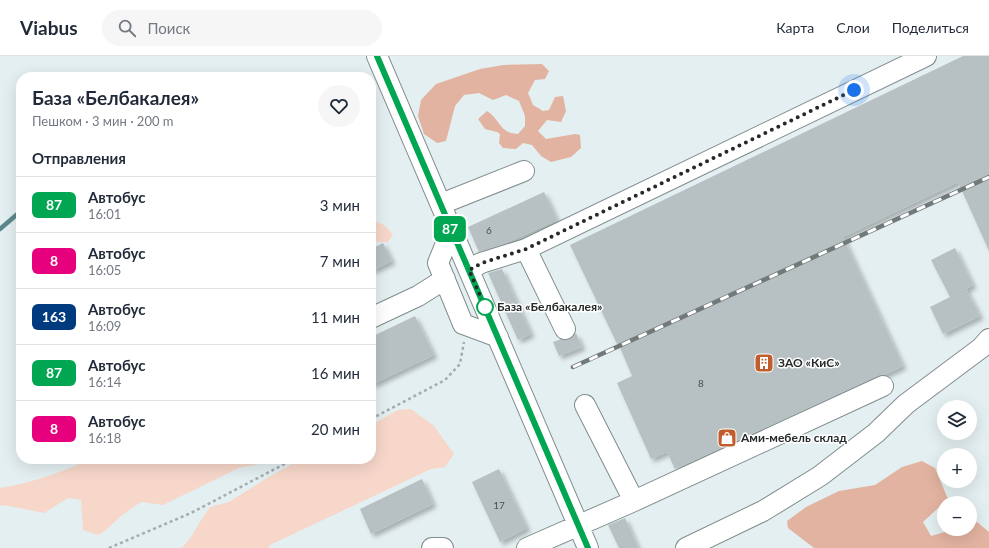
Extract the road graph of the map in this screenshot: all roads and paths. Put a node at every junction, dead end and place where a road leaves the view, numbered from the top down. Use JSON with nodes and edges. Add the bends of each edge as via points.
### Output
{"nodes":[{"id":1,"x":377,"y":56,"type":"edge"},
{"id":2,"x":926,"y":56,"type":"edge"},
{"id":3,"x":524,"y":171,"type":"dead end"},
{"id":4,"x":441,"y":204,"type":"junction"},
{"id":5,"x":451,"y":231,"type":"junction"},
{"id":6,"x":526,"y":249,"type":"junction"},
{"id":7,"x":469,"y":270,"type":"junction"},
{"id":8,"x":445,"y":280,"type":"junction"},
{"id":9,"x":376,"y":316,"type":"edge"},
{"id":10,"x":463,"y":324,"type":"junction"},
{"id":11,"x":565,"y":329,"type":"dead end"},
{"id":12,"x":498,"y":337,"type":"junction"},
{"id":13,"x":986,"y":345,"type":"edge"},
{"id":14,"x":883,"y":386,"type":"dead end"},
{"id":15,"x":585,"y":405,"type":"dead end"},
{"id":16,"x":376,"y":416,"type":"edge"},
{"id":17,"x":284,"y":464,"type":"edge"},
{"id":18,"x":634,"y":501,"type":"junction"},
{"id":19,"x":579,"y":526,"type":"junction"},
{"id":20,"x":109,"y":548,"type":"edge"},
{"id":21,"x":432,"y":548,"type":"edge"},
{"id":22,"x":443,"y":548,"type":"edge"},
{"id":23,"x":527,"y":548,"type":"edge"},
{"id":24,"x":588,"y":548,"type":"edge"},
{"id":25,"x":686,"y":548,"type":"edge"}],
"edges":[{"from":1,"to":4,"type":"street"},
{"from":2,"to":6,"type":"street"},
{"from":3,"to":4,"type":"street"},
{"from":4,"to":5,"type":"street"},
{"from":5,"to":7,"type":"street"},
{"from":5,"to":8,"type":"street","via":[[438,263]]},
{"from":6,"to":7,"type":"street","via":[[482,263]]},
{"from":6,"to":11,"type":"street"},
{"from":7,"to":12,"type":"street"},
{"from":8,"to":9,"type":"street"},
{"from":8,"to":10,"type":"street"},
{"from":10,"to":12,"type":"street"},
{"from":10,"to":16,"type":"path","via":[[464,342],[460,364],[445,380]]},
{"from":12,"to":19,"type":"street"},
{"from":13,"to":25,"type":"street","via":[[906,404],[876,433],[820,476],[763,511]]},
{"from":14,"to":18,"type":"street"},
{"from":15,"to":18,"type":"street"},
{"from":17,"to":20,"type":"path","via":[[191,513]]},
{"from":18,"to":19,"type":"street"},
{"from":19,"to":23,"type":"street"},
{"from":19,"to":24,"type":"street"},
{"from":21,"to":22,"type":"street"}]}
